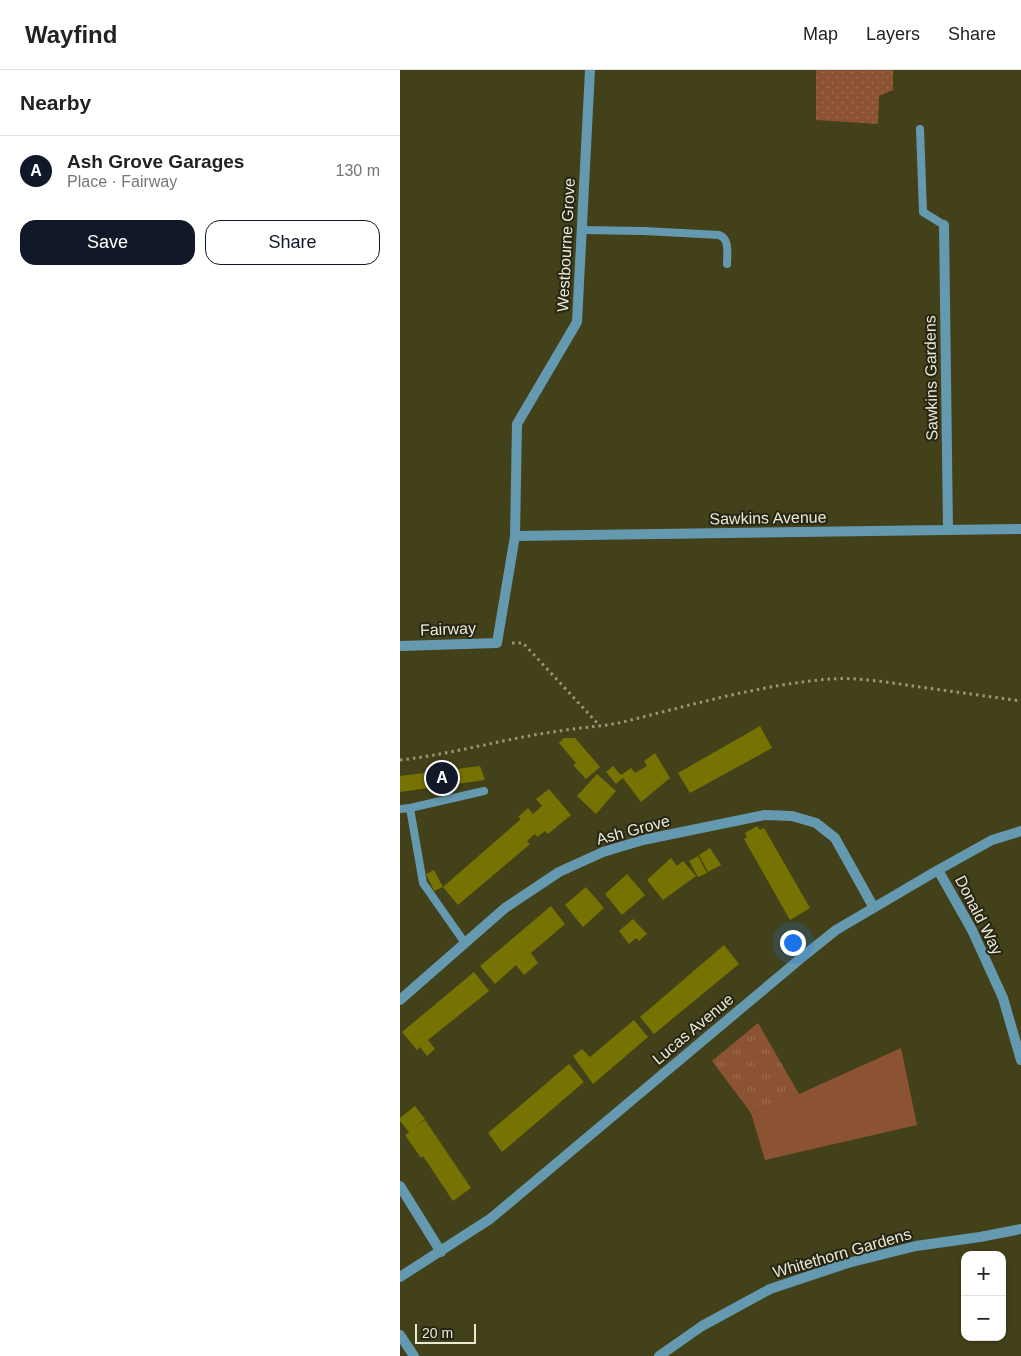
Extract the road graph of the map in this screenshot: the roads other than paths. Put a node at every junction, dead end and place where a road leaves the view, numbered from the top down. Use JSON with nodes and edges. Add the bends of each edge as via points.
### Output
{"nodes":[{"id":1,"x":590,"y":70,"type":"edge"},
{"id":2,"x":920,"y":128,"type":"dead end"},
{"id":3,"x":944,"y":225,"type":"joint"},
{"id":4,"x":582,"y":230,"type":"junction"},
{"id":5,"x":727,"y":264,"type":"dead end"},
{"id":6,"x":1021,"y":529,"type":"edge"},
{"id":7,"x":948,"y":530,"type":"junction"},
{"id":8,"x":515,"y":536,"type":"junction"},
{"id":9,"x":497,"y":643,"type":"joint"},
{"id":10,"x":400,"y":646,"type":"edge"},
{"id":11,"x":484,"y":791,"type":"dead end"},
{"id":12,"x":410,"y":808,"type":"junction"},
{"id":13,"x":400,"y":809,"type":"edge"},
{"id":14,"x":1021,"y":831,"type":"edge"},
{"id":15,"x":938,"y":870,"type":"junction"},
{"id":16,"x":874,"y":908,"type":"junction"},
{"id":17,"x":465,"y":943,"type":"junction"},
{"id":18,"x":400,"y":1000,"type":"edge"},
{"id":19,"x":1021,"y":1060,"type":"edge"},
{"id":20,"x":400,"y":1186,"type":"edge"},
{"id":21,"x":1021,"y":1229,"type":"edge"},
{"id":22,"x":441,"y":1252,"type":"junction"},
{"id":23,"x":400,"y":1277,"type":"edge"},
{"id":24,"x":400,"y":1335,"type":"edge"},
{"id":25,"x":414,"y":1356,"type":"edge"},
{"id":26,"x":659,"y":1356,"type":"edge"}],
"edges":[{"from":1,"to":4,"type":"street","name":"Westbourne Grove"},
{"from":2,"to":3,"type":"lane","via":[[923,212]]},
{"from":3,"to":7,"type":"street","name":"Sawkins Gardens"},
{"from":4,"to":5,"type":"lane","via":[[719,235],[727,241]]},
{"from":4,"to":8,"type":"street","name":"Westbourne Grove","via":[[577,322],[517,424]]},
{"from":6,"to":7,"type":"street","name":"Sawkins Avenue"},
{"from":7,"to":8,"type":"street","name":"Sawkins Avenue"},
{"from":8,"to":9,"type":"street","name":"Westbourne Grove"},
{"from":9,"to":10,"type":"street","name":"Fairway"},
{"from":11,"to":12,"type":"lane"},
{"from":12,"to":13,"type":"lane"},
{"from":12,"to":17,"type":"lane","via":[[423,883]]},
{"from":14,"to":15,"type":"street","name":"Lucas Avenue","via":[[992,840]]},
{"from":15,"to":16,"type":"street","name":"Lucas Avenue"},
{"from":15,"to":19,"type":"street","name":"Donald Way","via":[[972,930],[1004,998]]},
{"from":16,"to":17,"type":"street","name":"Ash Grove","via":[[834,838],[816,823],[792,816],[766,814],[643,840],[603,852],[559,872],[530,890]]},
{"from":16,"to":22,"type":"street","name":"Lucas Avenue","via":[[836,930],[490,1219]]},
{"from":17,"to":18,"type":"street","name":"Ash Grove"},
{"from":20,"to":22,"type":"street"},
{"from":21,"to":26,"type":"street","name":"Whitethorn Gardens","via":[[916,1246],[848,1263],[770,1289],[702,1326]]},
{"from":22,"to":23,"type":"street","name":"Lucas Avenue"},
{"from":24,"to":25,"type":"street"}]}
